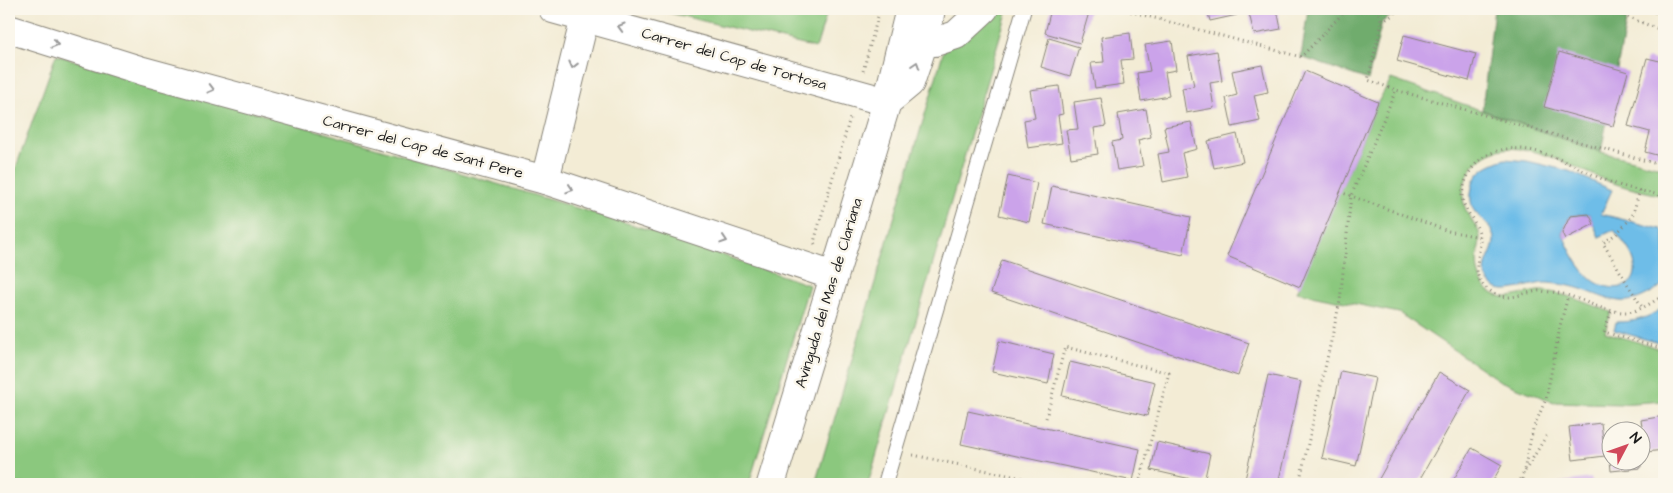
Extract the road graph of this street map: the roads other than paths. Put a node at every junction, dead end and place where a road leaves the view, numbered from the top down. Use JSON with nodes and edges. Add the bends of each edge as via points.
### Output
{"nodes":[{"id":1,"x":553,"y":9,"type":"edge"},
{"id":2,"x":910,"y":9,"type":"edge"},
{"id":3,"x":931,"y":9,"type":"edge"},
{"id":4,"x":984,"y":9,"type":"edge"},
{"id":5,"x":1024,"y":9,"type":"edge"},
{"id":6,"x":586,"y":13,"type":"edge"},
{"id":7,"x":924,"y":22,"type":"edge"},
{"id":8,"x":9,"y":29,"type":"edge"},
{"id":9,"x":887,"y":102,"type":"junction"},
{"id":10,"x":545,"y":180,"type":"junction"},
{"id":11,"x":834,"y":276,"type":"junction"},
{"id":12,"x":771,"y":484,"type":"edge"},
{"id":13,"x":885,"y":484,"type":"edge"}],
"edges":[{"from":1,"to":6,"type":"street","name":"Carrer del Cap de Tortosa"},
{"from":2,"to":9,"type":"street","name":"Avinguda del Mas de Clariana"},
{"from":3,"to":7,"type":"street"},
{"from":4,"to":7,"type":"street","via":[[956,34],[936,42]]},
{"from":5,"to":13,"type":"lane"},
{"from":9,"to":6,"type":"street","name":"Carrer del Cap de Tortosa","one_way":true},
{"from":6,"to":10,"type":"street","one_way":true},
{"from":9,"to":7,"type":"street","one_way":true,"via":[[910,83]]},
{"from":8,"to":10,"type":"street","name":"Carrer del Cap de Sant Pere","one_way":true,"via":[[143,71]]},
{"from":9,"to":11,"type":"street","name":"Avinguda del Mas de Clariana"},
{"from":10,"to":11,"type":"street","name":"Carrer del Cap de Sant Pere","one_way":true},
{"from":11,"to":12,"type":"street","name":"Avinguda del Mas de Clariana"}]}
